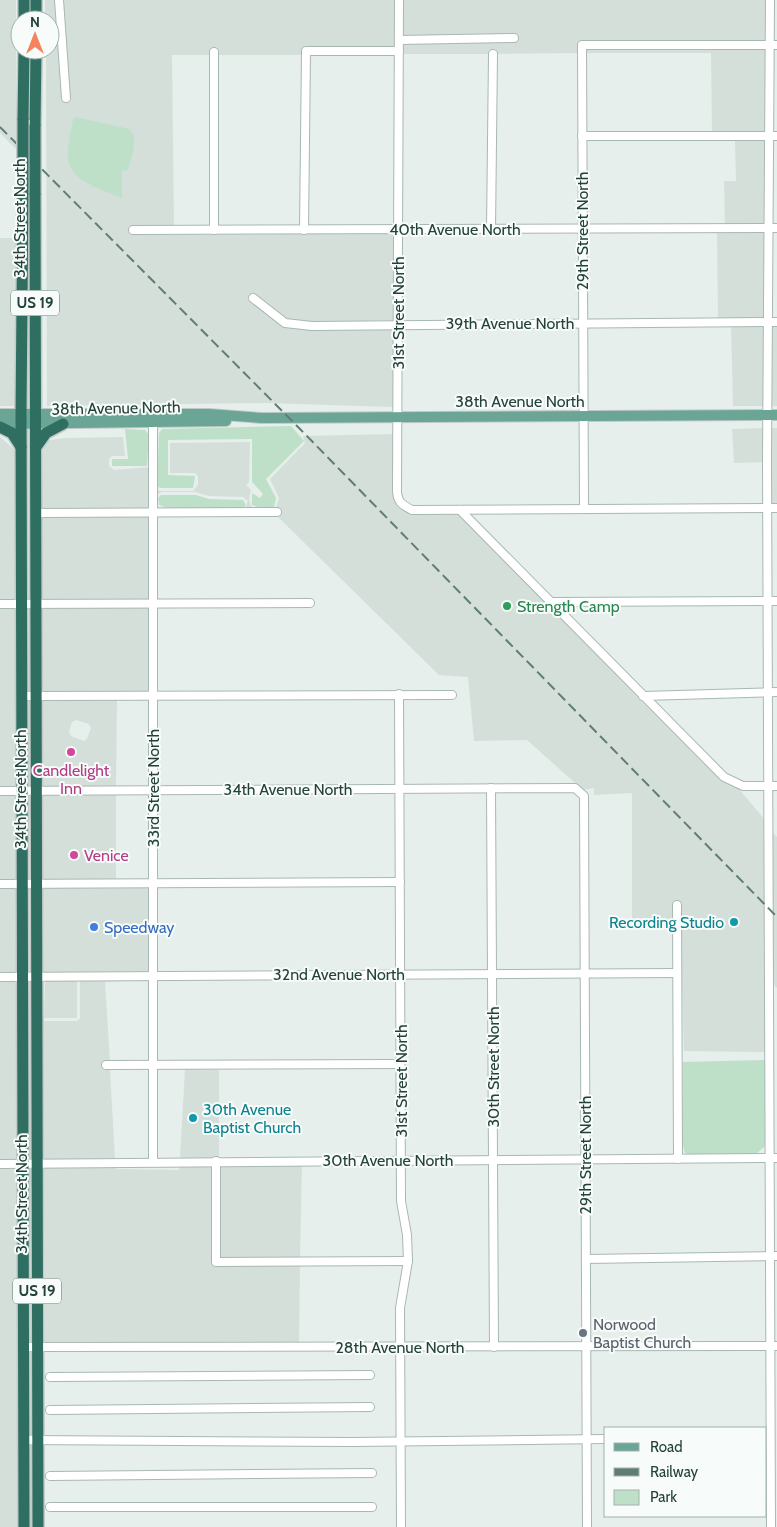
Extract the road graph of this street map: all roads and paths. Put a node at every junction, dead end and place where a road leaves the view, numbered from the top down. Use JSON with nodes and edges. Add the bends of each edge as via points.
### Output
{"nodes":[{"id":1,"x":59,"y":0,"type":"edge"},
{"id":2,"x":399,"y":0,"type":"edge"},
{"id":3,"x":770,"y":0,"type":"edge"},
{"id":4,"x":514,"y":38,"type":"dead end"},
{"id":5,"x":399,"y":40,"type":"junction"},
{"id":6,"x":773,"y":45,"type":"edge"},
{"id":7,"x":399,"y":51,"type":"junction"},
{"id":8,"x":214,"y":52,"type":"dead end"},
{"id":9,"x":493,"y":54,"type":"dead end"},
{"id":10,"x":24,"y":60,"type":"edge"},
{"id":11,"x":36,"y":60,"type":"edge"},
{"id":12,"x":66,"y":98,"type":"dead end"},
{"id":13,"x":582,"y":136,"type":"junction"},
{"id":14,"x":773,"y":136,"type":"edge"},
{"id":15,"x":29,"y":192,"type":"junction"},
{"id":16,"x":582,"y":228,"type":"junction"},
{"id":17,"x":773,"y":228,"type":"edge"},
{"id":18,"x":399,"y":229,"type":"junction"},
{"id":19,"x":491,"y":229,"type":"junction"},
{"id":20,"x":133,"y":230,"type":"dead end"},
{"id":21,"x":214,"y":230,"type":"junction"},
{"id":22,"x":304,"y":230,"type":"junction"},
{"id":23,"x":252,"y":298,"type":"dead end"},
{"id":24,"x":773,"y":322,"type":"edge"},
{"id":25,"x":582,"y":323,"type":"junction"},
{"id":26,"x":397,"y":324,"type":"junction"},
{"id":27,"x":0,"y":414,"type":"edge"},
{"id":28,"x":773,"y":415,"type":"edge"},
{"id":29,"x":583,"y":416,"type":"junction"},
{"id":30,"x":398,"y":417,"type":"junction"},
{"id":31,"x":153,"y":418,"type":"junction"},
{"id":32,"x":21,"y":419,"type":"junction"},
{"id":33,"x":35,"y":419,"type":"junction"},
{"id":34,"x":63,"y":424,"type":"junction"},
{"id":35,"x":0,"y":425,"type":"edge"},
{"id":36,"x":21,"y":447,"type":"junction"},
{"id":37,"x":36,"y":449,"type":"junction"},
{"id":38,"x":584,"y":507,"type":"junction"},
{"id":39,"x":768,"y":508,"type":"junction"},
{"id":40,"x":777,"y":508,"type":"edge"},
{"id":41,"x":460,"y":510,"type":"junction"},
{"id":42,"x":22,"y":512,"type":"junction"},
{"id":43,"x":36,"y":512,"type":"junction"},
{"id":44,"x":277,"y":512,"type":"dead end"},
{"id":45,"x":153,"y":513,"type":"junction"},
{"id":46,"x":36,"y":549,"type":"junction"},
{"id":47,"x":768,"y":601,"type":"junction"},
{"id":48,"x":777,"y":601,"type":"edge"},
{"id":49,"x":553,"y":602,"type":"junction"},
{"id":50,"x":310,"y":603,"type":"dead end"},
{"id":51,"x":0,"y":604,"type":"edge"},
{"id":52,"x":22,"y":604,"type":"junction"},
{"id":53,"x":36,"y":604,"type":"junction"},
{"id":54,"x":153,"y":604,"type":"junction"},
{"id":55,"x":768,"y":692,"type":"junction"},
{"id":56,"x":777,"y":692,"type":"edge"},
{"id":57,"x":399,"y":694,"type":"junction"},
{"id":58,"x":452,"y":695,"type":"dead end"},
{"id":59,"x":22,"y":696,"type":"junction"},
{"id":60,"x":36,"y":696,"type":"junction"},
{"id":61,"x":153,"y":696,"type":"junction"},
{"id":62,"x":643,"y":696,"type":"junction"},
{"id":63,"x":773,"y":786,"type":"edge"},
{"id":64,"x":491,"y":788,"type":"junction"},
{"id":65,"x":575,"y":788,"type":"joint"},
{"id":66,"x":399,"y":789,"type":"junction"},
{"id":67,"x":153,"y":790,"type":"junction"},
{"id":68,"x":0,"y":791,"type":"edge"},
{"id":69,"x":22,"y":791,"type":"junction"},
{"id":70,"x":36,"y":792,"type":"junction"},
{"id":71,"x":769,"y":824,"type":"junction"},
{"id":72,"x":777,"y":833,"type":"edge"},
{"id":73,"x":400,"y":882,"type":"junction"},
{"id":74,"x":153,"y":883,"type":"junction"},
{"id":75,"x":0,"y":884,"type":"edge"},
{"id":76,"x":23,"y":884,"type":"junction"},
{"id":77,"x":36,"y":884,"type":"junction"},
{"id":78,"x":677,"y":904,"type":"dead end"},
{"id":79,"x":584,"y":973,"type":"junction"},
{"id":80,"x":677,"y":973,"type":"junction"},
{"id":81,"x":400,"y":974,"type":"junction"},
{"id":82,"x":492,"y":974,"type":"junction"},
{"id":83,"x":153,"y":975,"type":"junction"},
{"id":84,"x":23,"y":976,"type":"junction"},
{"id":85,"x":0,"y":977,"type":"edge"},
{"id":86,"x":37,"y":977,"type":"junction"},
{"id":87,"x":769,"y":990,"type":"junction"},
{"id":88,"x":777,"y":998,"type":"edge"},
{"id":89,"x":400,"y":1064,"type":"junction"},
{"id":90,"x":106,"y":1065,"type":"dead end"},
{"id":91,"x":23,"y":1066,"type":"junction"},
{"id":92,"x":37,"y":1066,"type":"junction"},
{"id":93,"x":153,"y":1066,"type":"junction"},
{"id":94,"x":773,"y":1158,"type":"edge"},
{"id":95,"x":585,"y":1159,"type":"junction"},
{"id":96,"x":678,"y":1159,"type":"junction"},
{"id":97,"x":401,"y":1160,"type":"junction"},
{"id":98,"x":494,"y":1160,"type":"junction"},
{"id":99,"x":216,"y":1161,"type":"junction"},
{"id":100,"x":153,"y":1162,"type":"junction"},
{"id":101,"x":0,"y":1164,"type":"edge"},
{"id":102,"x":24,"y":1164,"type":"junction"},
{"id":103,"x":37,"y":1164,"type":"junction"},
{"id":104,"x":774,"y":1256,"type":"edge"},
{"id":105,"x":586,"y":1259,"type":"junction"},
{"id":106,"x":408,"y":1261,"type":"junction"},
{"id":107,"x":24,"y":1346,"type":"junction"},
{"id":108,"x":586,"y":1346,"type":"junction"},
{"id":109,"x":774,"y":1346,"type":"edge"},
{"id":110,"x":494,"y":1347,"type":"junction"},
{"id":111,"x":38,"y":1348,"type":"junction"},
{"id":112,"x":400,"y":1348,"type":"junction"},
{"id":113,"x":370,"y":1375,"type":"dead end"},
{"id":114,"x":50,"y":1377,"type":"dead end"},
{"id":115,"x":370,"y":1407,"type":"dead end"},
{"id":116,"x":50,"y":1410,"type":"dead end"},
{"id":117,"x":586,"y":1439,"type":"junction"},
{"id":118,"x":604,"y":1439,"type":"edge"},
{"id":119,"x":771,"y":1439,"type":"edge"},
{"id":120,"x":24,"y":1440,"type":"junction"},
{"id":121,"x":401,"y":1440,"type":"junction"},
{"id":122,"x":38,"y":1442,"type":"junction"},
{"id":123,"x":372,"y":1473,"type":"dead end"},
{"id":124,"x":50,"y":1476,"type":"dead end"},
{"id":125,"x":50,"y":1507,"type":"dead end"},
{"id":126,"x":372,"y":1507,"type":"dead end"},
{"id":127,"x":24,"y":1527,"type":"edge"},
{"id":128,"x":38,"y":1527,"type":"edge"},
{"id":129,"x":401,"y":1527,"type":"edge"},
{"id":130,"x":587,"y":1527,"type":"edge"},
{"id":131,"x":771,"y":1527,"type":"edge"}],
"edges":[{"from":1,"to":12,"type":"street"},
{"from":2,"to":5,"type":"street","name":"31st Street North"},
{"from":3,"to":6,"type":"street"},
{"from":4,"to":5,"type":"street"},
{"from":5,"to":7,"type":"street","name":"31st Street North"},
{"from":6,"to":13,"type":"street","name":"29th Street North","via":[[582,45]]},
{"from":6,"to":14,"type":"street"},
{"from":7,"to":18,"type":"street","name":"31st Street North"},
{"from":7,"to":22,"type":"street","via":[[306,51]]},
{"from":8,"to":21,"type":"street"},
{"from":9,"to":19,"type":"street"},
{"from":10,"to":15,"type":"highway","name":"34th Street North","number":"US 19","bridge":true,"via":[[23,120]]},
{"from":11,"to":15,"type":"highway","name":"34th Street North","number":"US 19","bridge":true,"via":[[35,126]]},
{"from":13,"to":14,"type":"street"},
{"from":13,"to":16,"type":"street","name":"29th Street North"},
{"from":14,"to":17,"type":"street"},
{"from":15,"to":32,"type":"highway","name":"34th Street North","number":"US 19"},
{"from":15,"to":33,"type":"highway","name":"34th Street North","number":"US 19"},
{"from":16,"to":17,"type":"street","name":"40th Avenue North"},
{"from":16,"to":19,"type":"street","name":"40th Avenue North"},
{"from":16,"to":25,"type":"street","name":"29th Street North"},
{"from":17,"to":24,"type":"street"},
{"from":18,"to":19,"type":"street","name":"40th Avenue North"},
{"from":18,"to":22,"type":"street","name":"40th Avenue North"},
{"from":18,"to":26,"type":"street","name":"31st Street North"},
{"from":20,"to":21,"type":"street","name":"40th Avenue North"},
{"from":21,"to":22,"type":"street","name":"40th Avenue North"},
{"from":23,"to":26,"type":"street","name":"39th Avenue North","via":[[285,323],[312,326]]},
{"from":24,"to":25,"type":"street","name":"39th Avenue North"},
{"from":24,"to":28,"type":"street"},
{"from":25,"to":26,"type":"street","name":"39th Avenue North"},
{"from":25,"to":29,"type":"street","name":"29th Street North"},
{"from":26,"to":30,"type":"street","name":"31st Street North"},
{"from":27,"to":32,"type":"main road","name":"38th Avenue North"},
{"from":28,"to":29,"type":"main road","name":"38th Avenue North"},
{"from":28,"to":39,"type":"street"},
{"from":29,"to":30,"type":"main road","name":"38th Avenue North"},
{"from":29,"to":38,"type":"street","name":"29th Street North"},
{"from":30,"to":31,"type":"main road","name":"38th Avenue North","via":[[262,418],[209,414]]},
{"from":30,"to":41,"type":"street","name":"31st Street North","via":[[398,499],[412,510]]},
{"from":31,"to":33,"type":"main road","name":"38th Avenue North"},
{"from":31,"to":34,"type":"main road","name":"38th Avenue North"},
{"from":31,"to":45,"type":"street","name":"33rd Street North"},
{"from":32,"to":33,"type":"main road","name":"38th Avenue North"},
{"from":32,"to":35,"type":"main road","name":"38th Avenue North"},
{"from":32,"to":36,"type":"highway","name":"34th Street North","number":"US 19"},
{"from":33,"to":34,"type":"main road","name":"38th Avenue North"},
{"from":33,"to":37,"type":"highway","name":"34th Street North","number":"US 19"},
{"from":34,"to":37,"type":"highway","via":[[46,433]]},
{"from":35,"to":36,"type":"highway","via":[[12,433]]},
{"from":36,"to":42,"type":"highway","name":"34th Street North","number":"US 19"},
{"from":37,"to":43,"type":"highway","name":"34th Street North","number":"US 19"},
{"from":38,"to":39,"type":"street"},
{"from":38,"to":41,"type":"street"},
{"from":39,"to":40,"type":"street"},
{"from":39,"to":47,"type":"street"},
{"from":41,"to":49,"type":"street"},
{"from":42,"to":46,"type":"highway","via":[[30,523],[32,544]]},
{"from":42,"to":52,"type":"highway","name":"34th Street North","number":"US 19"},
{"from":43,"to":45,"type":"street"},
{"from":43,"to":46,"type":"highway","name":"34th Street North","number":"US 19"},
{"from":44,"to":45,"type":"street"},
{"from":45,"to":54,"type":"street","name":"33rd Street North"},
{"from":46,"to":53,"type":"highway","name":"34th Street North","number":"US 19"},
{"from":47,"to":48,"type":"street"},
{"from":47,"to":49,"type":"street"},
{"from":47,"to":55,"type":"street"},
{"from":49,"to":62,"type":"street"},
{"from":50,"to":54,"type":"street"},
{"from":51,"to":52,"type":"street"},
{"from":52,"to":53,"type":"street"},
{"from":52,"to":59,"type":"highway","name":"34th Street North","number":"US 19"},
{"from":53,"to":54,"type":"street"},
{"from":53,"to":60,"type":"highway","name":"34th Street North","number":"US 19"},
{"from":54,"to":61,"type":"street","name":"33rd Street North"},
{"from":55,"to":56,"type":"street"},
{"from":55,"to":62,"type":"street"},
{"from":55,"to":63,"type":"street"},
{"from":57,"to":58,"type":"street"},
{"from":57,"to":61,"type":"street"},
{"from":57,"to":66,"type":"street","name":"31st Street North"},
{"from":59,"to":60,"type":"street"},
{"from":59,"to":69,"type":"highway","name":"34th Street North","number":"US 19"},
{"from":60,"to":61,"type":"street"},
{"from":60,"to":70,"type":"highway","name":"34th Street North","number":"US 19"},
{"from":61,"to":67,"type":"street","name":"33rd Street North"},
{"from":62,"to":63,"type":"street","via":[[724,776],[743,786]]},
{"from":63,"to":71,"type":"street"},
{"from":64,"to":65,"type":"street","name":"34th Avenue North"},
{"from":64,"to":66,"type":"street","name":"34th Avenue North"},
{"from":64,"to":82,"type":"street","name":"30th Street North"},
{"from":65,"to":79,"type":"street","name":"29th Street North","via":[[584,796]]},
{"from":66,"to":67,"type":"street","name":"34th Avenue North"},
{"from":66,"to":73,"type":"street","name":"31st Street North"},
{"from":67,"to":70,"type":"street","name":"34th Avenue North"},
{"from":67,"to":74,"type":"street","name":"33rd Street North"},
{"from":68,"to":69,"type":"street","name":"34th Avenue North"},
{"from":69,"to":70,"type":"street","name":"34th Avenue North"},
{"from":69,"to":76,"type":"highway","name":"34th Street North","number":"US 19"},
{"from":70,"to":77,"type":"highway","name":"34th Street North","number":"US 19"},
{"from":71,"to":72,"type":"street"},
{"from":71,"to":87,"type":"street"},
{"from":73,"to":74,"type":"street"},
{"from":73,"to":81,"type":"street","name":"31st Street North"},
{"from":74,"to":77,"type":"street"},
{"from":74,"to":83,"type":"street","name":"33rd Street North"},
{"from":75,"to":76,"type":"street"},
{"from":76,"to":77,"type":"street"},
{"from":76,"to":84,"type":"highway","name":"34th Street North","number":"US 19"},
{"from":77,"to":86,"type":"highway","name":"34th Street North","number":"US 19"},
{"from":78,"to":80,"type":"street"},
{"from":79,"to":80,"type":"street","name":"32nd Avenue North"},
{"from":79,"to":82,"type":"street","name":"32nd Avenue North"},
{"from":79,"to":95,"type":"street","name":"29th Street North"},
{"from":80,"to":96,"type":"street"},
{"from":81,"to":82,"type":"street","name":"32nd Avenue North"},
{"from":81,"to":83,"type":"street","name":"32nd Avenue North"},
{"from":81,"to":89,"type":"street","name":"31st Street North"},
{"from":82,"to":98,"type":"street","name":"30th Street North"},
{"from":83,"to":86,"type":"street","name":"32nd Avenue North"},
{"from":83,"to":93,"type":"street","name":"33rd Street North"},
{"from":84,"to":85,"type":"street","name":"32nd Avenue North"},
{"from":84,"to":86,"type":"street","name":"32nd Avenue North"},
{"from":84,"to":91,"type":"highway","name":"34th Street North","number":"US 19"},
{"from":86,"to":92,"type":"highway","name":"34th Street North","number":"US 19"},
{"from":87,"to":88,"type":"street"},
{"from":87,"to":94,"type":"street"},
{"from":89,"to":93,"type":"street"},
{"from":89,"to":97,"type":"street","name":"31st Street North"},
{"from":90,"to":93,"type":"street"},
{"from":91,"to":92,"type":"street"},
{"from":91,"to":102,"type":"highway","name":"34th Street North","number":"US 19"},
{"from":92,"to":103,"type":"highway","name":"34th Street North","number":"US 19"},
{"from":93,"to":100,"type":"street","name":"33rd Street North"},
{"from":94,"to":96,"type":"street","name":"30th Avenue North"},
{"from":94,"to":104,"type":"street"},
{"from":95,"to":96,"type":"street","name":"30th Avenue North"},
{"from":95,"to":98,"type":"street","name":"30th Avenue North"},
{"from":95,"to":105,"type":"street","name":"29th Street North"},
{"from":97,"to":98,"type":"street","name":"30th Avenue North"},
{"from":97,"to":99,"type":"street","name":"30th Avenue North"},
{"from":97,"to":106,"type":"street","name":"31st Street North","via":[[401,1201]]},
{"from":98,"to":110,"type":"street","name":"30th Street North"},
{"from":99,"to":100,"type":"street","name":"30th Avenue North"},
{"from":99,"to":106,"type":"street","via":[[216,1262]]},
{"from":100,"to":103,"type":"street","name":"30th Avenue North"},
{"from":101,"to":102,"type":"street","name":"30th Avenue North"},
{"from":102,"to":103,"type":"street","name":"30th Avenue North"},
{"from":102,"to":107,"type":"highway","name":"34th Street North","number":"US 19"},
{"from":103,"to":111,"type":"highway","name":"34th Street North","number":"US 19"},
{"from":104,"to":105,"type":"street"},
{"from":104,"to":109,"type":"street"},
{"from":105,"to":108,"type":"street","name":"29th Street North"},
{"from":106,"to":112,"type":"street","name":"31st Street North","via":[[400,1308]]},
{"from":107,"to":111,"type":"street","name":"28th Avenue North"},
{"from":107,"to":120,"type":"highway","name":"34th Street North","number":"US 19"},
{"from":108,"to":109,"type":"street","name":"28th Avenue North"},
{"from":108,"to":110,"type":"street","name":"28th Avenue North"},
{"from":108,"to":117,"type":"street","name":"29th Street North"},
{"from":109,"to":119,"type":"street"},
{"from":110,"to":112,"type":"street","name":"28th Avenue North"},
{"from":111,"to":112,"type":"street","name":"28th Avenue North"},
{"from":111,"to":122,"type":"highway","name":"34th Street North","number":"US 19"},
{"from":112,"to":121,"type":"street","name":"31st Street North"},
{"from":113,"to":114,"type":"street"},
{"from":115,"to":116,"type":"street"},
{"from":117,"to":118,"type":"street"},
{"from":117,"to":121,"type":"street"},
{"from":117,"to":130,"type":"street","name":"29th Street North"},
{"from":119,"to":131,"type":"street"},
{"from":120,"to":122,"type":"street"},
{"from":120,"to":127,"type":"highway","name":"34th Street North","number":"US 19"},
{"from":121,"to":122,"type":"street"},
{"from":121,"to":129,"type":"street","name":"31st Street North"},
{"from":122,"to":128,"type":"highway","name":"34th Street North","number":"US 19"},
{"from":123,"to":124,"type":"street"},
{"from":125,"to":126,"type":"street"}]}
